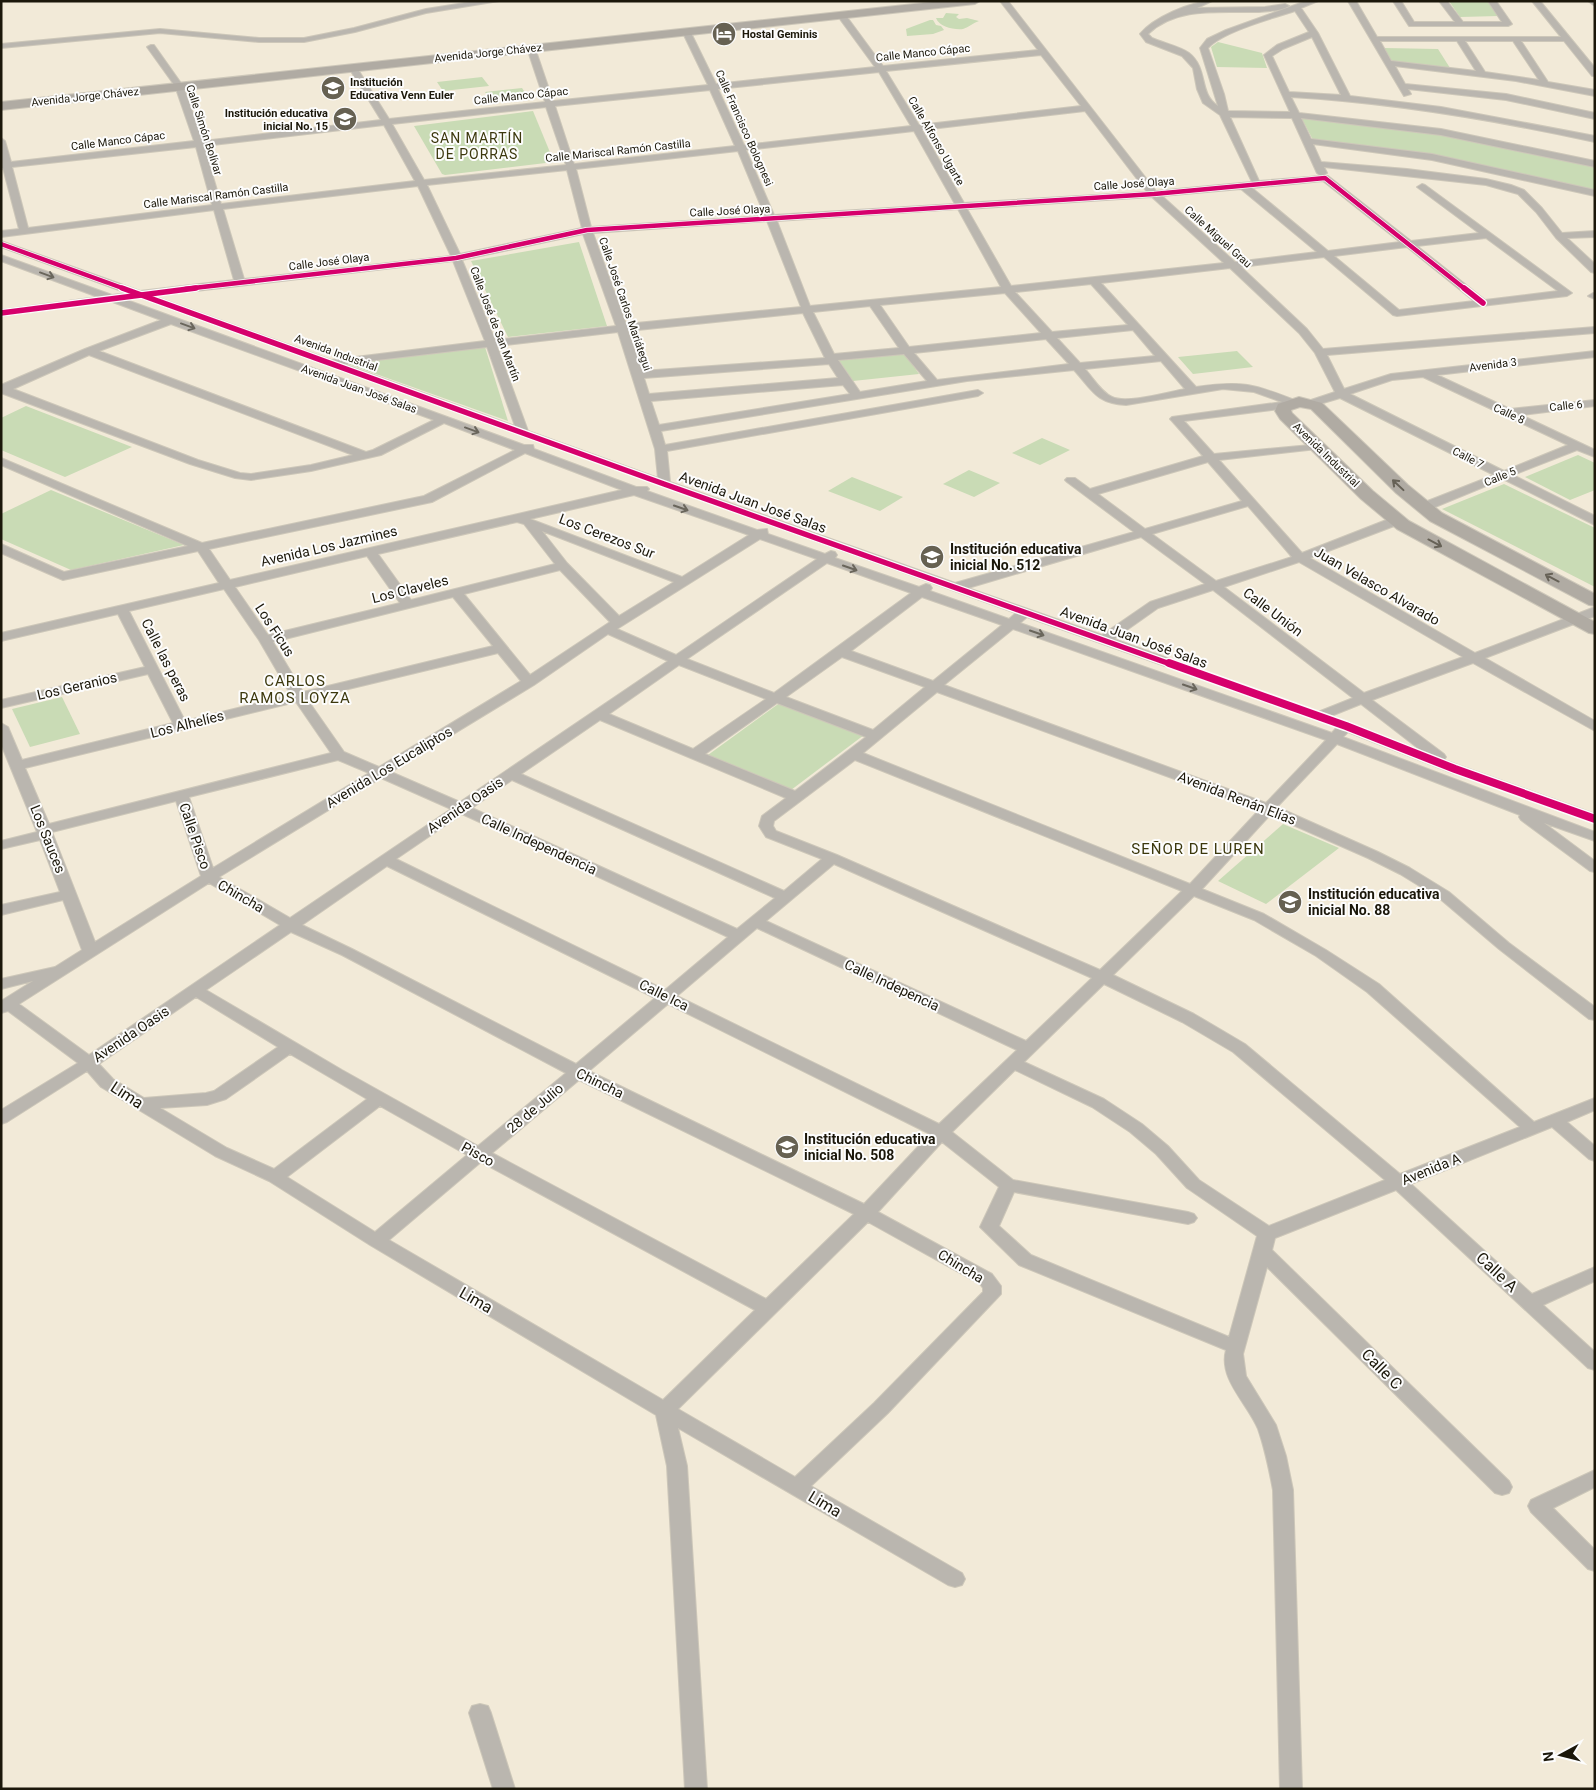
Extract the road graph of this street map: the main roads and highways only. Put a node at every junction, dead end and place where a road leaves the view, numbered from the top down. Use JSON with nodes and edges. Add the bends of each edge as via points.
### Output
{"nodes":[{"id":1,"x":975,"y":1,"type":"edge"},
{"id":2,"x":1,"y":106,"type":"edge"},
{"id":3,"x":1595,"y":601,"type":"edge"},
{"id":4,"x":1595,"y":629,"type":"edge"}],
"edges":[{"from":1,"to":2,"type":"main road","name":"Avenida Jorge Chávez"},
{"from":3,"to":4,"type":"main road","name":"Avenida Industrial","one_way":true,"via":[[1436,517],[1316,406],[1296,404],[1283,411],[1375,502],[1418,534]]}]}
